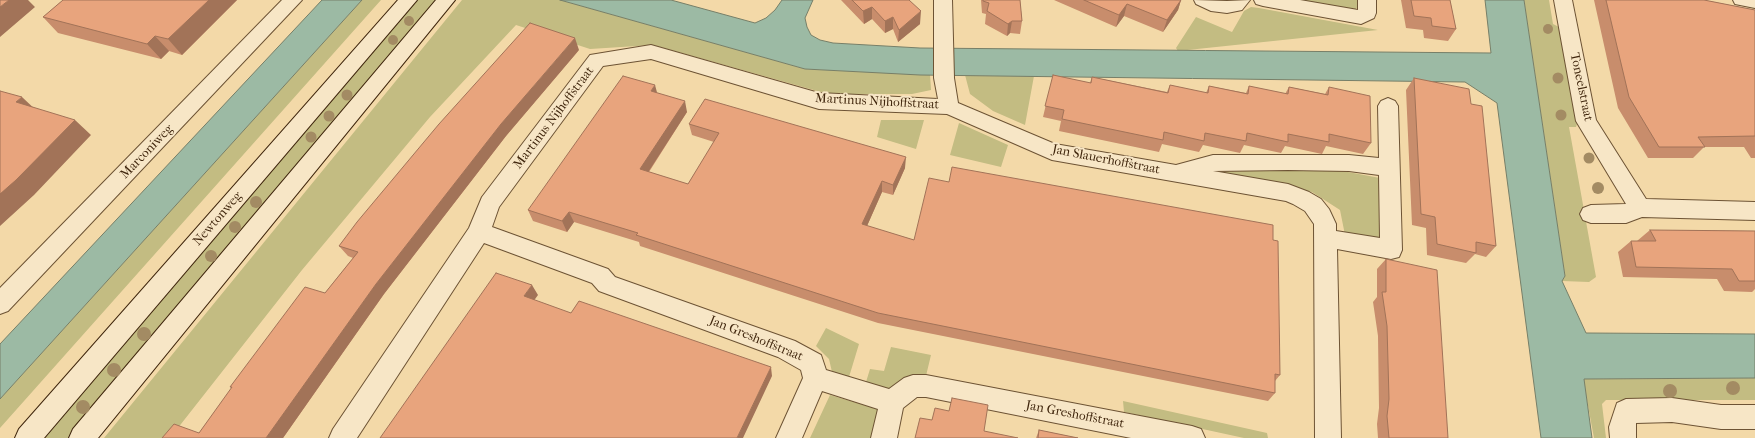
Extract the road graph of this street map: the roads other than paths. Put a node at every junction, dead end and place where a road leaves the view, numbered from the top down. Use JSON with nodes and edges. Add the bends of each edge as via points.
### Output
{"nodes":[{"id":1,"x":293,"y":0,"type":"edge"},
{"id":2,"x":408,"y":0,"type":"edge"},
{"id":3,"x":446,"y":0,"type":"edge"},
{"id":4,"x":943,"y":0,"type":"edge"},
{"id":5,"x":1203,"y":0,"type":"edge"},
{"id":6,"x":1241,"y":0,"type":"edge"},
{"id":7,"x":1263,"y":0,"type":"edge"},
{"id":8,"x":1367,"y":0,"type":"edge"},
{"id":9,"x":1564,"y":0,"type":"edge"},
{"id":10,"x":1742,"y":0,"type":"edge"},
{"id":11,"x":1755,"y":2,"type":"edge"},
{"id":12,"x":1388,"y":106,"type":"dead end"},
{"id":13,"x":949,"y":107,"type":"junction"},
{"id":14,"x":1388,"y":168,"type":"junction"},
{"id":15,"x":1175,"y":173,"type":"junction"},
{"id":16,"x":1640,"y":208,"type":"junction"},
{"id":17,"x":1755,"y":211,"type":"edge"},
{"id":18,"x":1591,"y":214,"type":"dead end"},
{"id":19,"x":479,"y":232,"type":"junction"},
{"id":20,"x":1326,"y":238,"type":"junction"},
{"id":21,"x":0,"y":304,"type":"edge"},
{"id":22,"x":815,"y":378,"type":"junction"},
{"id":23,"x":892,"y":402,"type":"junction"},
{"id":24,"x":1755,"y":417,"type":"edge"},
{"id":25,"x":28,"y":438,"type":"edge"},
{"id":26,"x":82,"y":438,"type":"edge"},
{"id":27,"x":342,"y":438,"type":"edge"},
{"id":28,"x":789,"y":438,"type":"edge"},
{"id":29,"x":884,"y":438,"type":"edge"},
{"id":30,"x":1192,"y":438,"type":"edge"},
{"id":31,"x":1328,"y":438,"type":"edge"},
{"id":32,"x":1624,"y":438,"type":"edge"}],
"edges":[{"from":1,"to":21,"type":"street","name":"Marconiweg"},
{"from":2,"to":25,"type":"street","name":"Newtonweg"},
{"from":3,"to":26,"type":"street"},
{"from":4,"to":13,"type":"street","via":[[944,78]]},
{"from":5,"to":6,"type":"street","via":[[1228,7]]},
{"from":7,"to":8,"type":"street","via":[[1361,17],[1366,13]]},
{"from":9,"to":16,"type":"street","name":"Toneelstraat","via":[[1586,121]]},
{"from":10,"to":11,"type":"street"},
{"from":12,"to":14,"type":"street"},
{"from":13,"to":15,"type":"street","name":"Jan Slauerhoffstraat","via":[[1052,152]]},
{"from":13,"to":19,"type":"street","name":"Martinus Nijhoffstraat","via":[[819,101],[651,52],[597,60],[490,203]]},
{"from":14,"to":15,"type":"street","name":"Jan Slauerhoffstraat","via":[[1288,162],[1213,164]]},
{"from":14,"to":20,"type":"street","via":[[1391,250]]},
{"from":15,"to":20,"type":"street","name":"Jan Slauerhoffstraat","via":[[1294,195],[1313,205],[1321,214]]},
{"from":16,"to":17,"type":"street"},
{"from":16,"to":18,"type":"street","via":[[1626,214]]},
{"from":19,"to":22,"type":"street","name":"Jan Greshoffstraat","via":[[600,276],[607,284],[786,348],[812,363]]},
{"from":19,"to":27,"type":"street","name":"Martinus Nijhoffstraat"},
{"from":20,"to":31,"type":"street","name":"Jan Slauerhoffstraat"},
{"from":22,"to":23,"type":"street"},
{"from":22,"to":28,"type":"street"},
{"from":23,"to":29,"type":"street"},
{"from":23,"to":30,"type":"street","name":"Jan Greshoffstraat","via":[[913,386],[926,386]]},
{"from":24,"to":32,"type":"street","via":[[1721,417],[1672,410],[1626,411],[1622,427]]}]}
